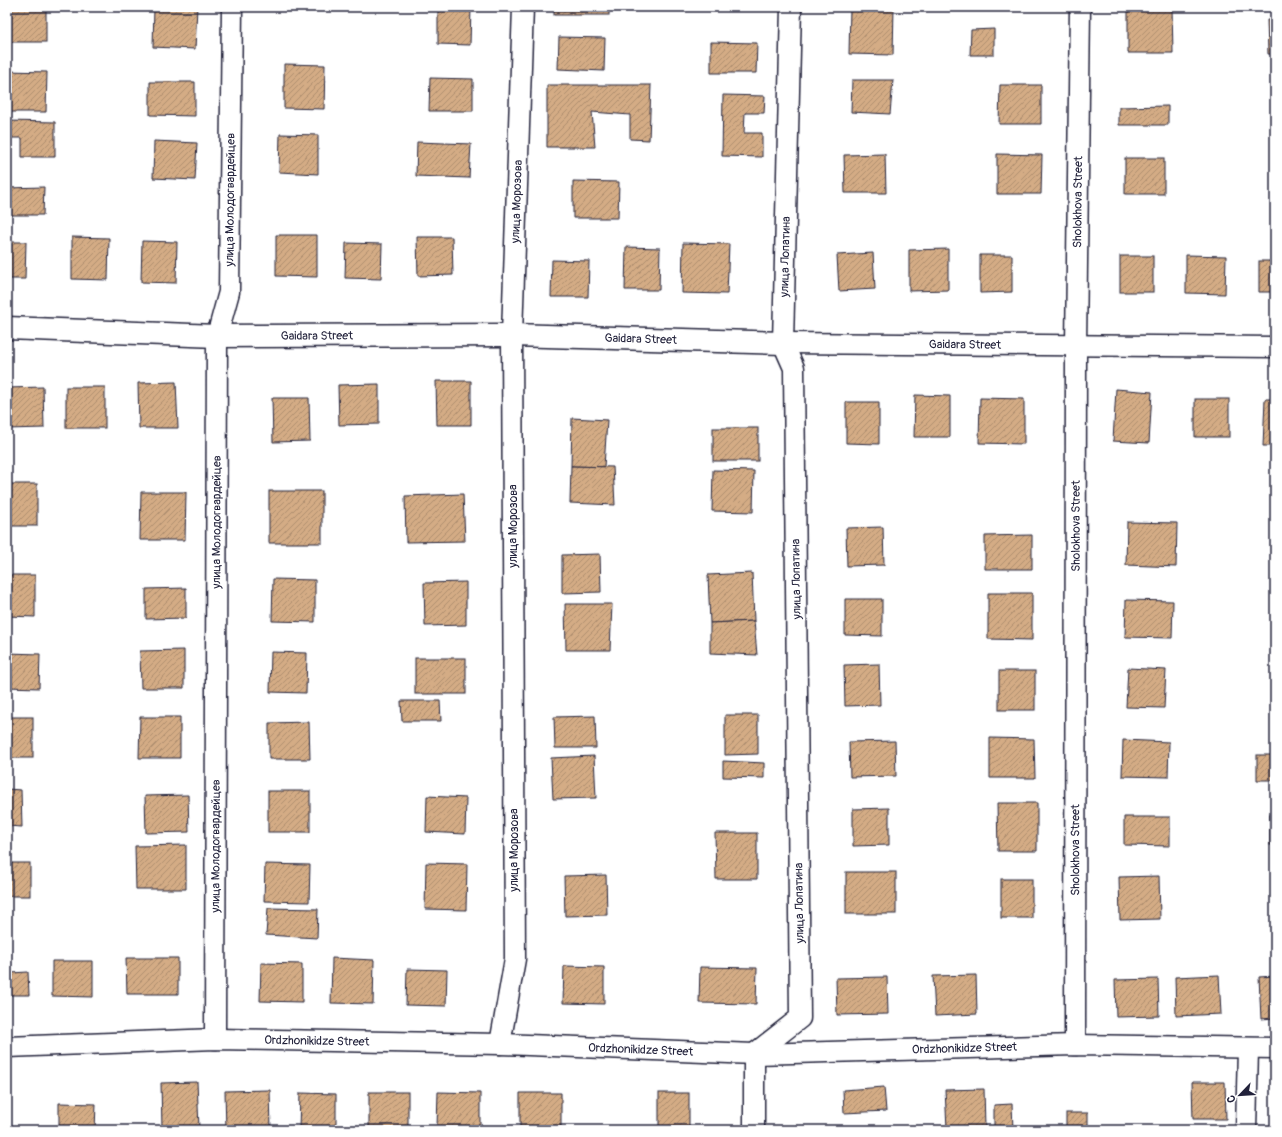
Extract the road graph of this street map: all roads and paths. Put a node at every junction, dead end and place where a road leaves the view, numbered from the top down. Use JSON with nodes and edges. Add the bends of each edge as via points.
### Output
{"nodes":[{"id":1,"x":232,"y":7,"type":"edge"},
{"id":2,"x":523,"y":7,"type":"edge"},
{"id":3,"x":791,"y":7,"type":"edge"},
{"id":4,"x":1080,"y":7,"type":"edge"},
{"id":5,"x":7,"y":328,"type":"edge"},
{"id":6,"x":512,"y":335,"type":"junction"},
{"id":7,"x":217,"y":336,"type":"junction"},
{"id":8,"x":783,"y":343,"type":"junction"},
{"id":9,"x":1076,"y":347,"type":"junction"},
{"id":10,"x":1275,"y":347,"type":"edge"},
{"id":11,"x":215,"y":1039,"type":"junction"},
{"id":12,"x":500,"y":1044,"type":"junction"},
{"id":13,"x":1075,"y":1045,"type":"junction"},
{"id":14,"x":7,"y":1047,"type":"edge"},
{"id":15,"x":1248,"y":1048,"type":"junction"},
{"id":16,"x":1275,"y":1048,"type":"edge"},
{"id":17,"x":754,"y":1054,"type":"junction"},
{"id":18,"x":754,"y":1130,"type":"edge"},
{"id":19,"x":1246,"y":1130,"type":"edge"}],
"edges":[{"from":1,"to":7,"type":"street","name":"улица Молодогвардейцев","via":[[229,292]]},
{"from":2,"to":6,"type":"street","name":"улица Морозова"},
{"from":3,"to":8,"type":"street","name":"улица Лопатина"},
{"from":4,"to":9,"type":"street","name":"Sholokhova Street"},
{"from":5,"to":7,"type":"street","name":"Gaidara Street"},
{"from":6,"to":7,"type":"street","name":"Gaidara Street"},
{"from":6,"to":8,"type":"street","name":"Gaidara Street"},
{"from":6,"to":12,"type":"street","name":"улица Морозова","via":[[515,959]]},
{"from":7,"to":11,"type":"street","name":"улица Молодогвардейцев"},
{"from":8,"to":9,"type":"street","name":"Gaidara Street"},
{"from":8,"to":17,"type":"street","name":"улица Лопатина","via":[[794,368],[800,1018]]},
{"from":9,"to":10,"type":"street","name":"Gaidara Street"},
{"from":9,"to":13,"type":"street","name":"Sholokhova Street"},
{"from":11,"to":12,"type":"street","name":"Ordzhonikidze Street"},
{"from":11,"to":14,"type":"street","name":"Ordzhonikidze Street"},
{"from":12,"to":17,"type":"street","name":"Ordzhonikidze Street"},
{"from":13,"to":15,"type":"street","name":"Ordzhonikidze Street"},
{"from":13,"to":17,"type":"street","name":"Ordzhonikidze Street"},
{"from":15,"to":16,"type":"street","name":"Ordzhonikidze Street"},
{"from":15,"to":19,"type":"street"},
{"from":17,"to":18,"type":"street"}]}
